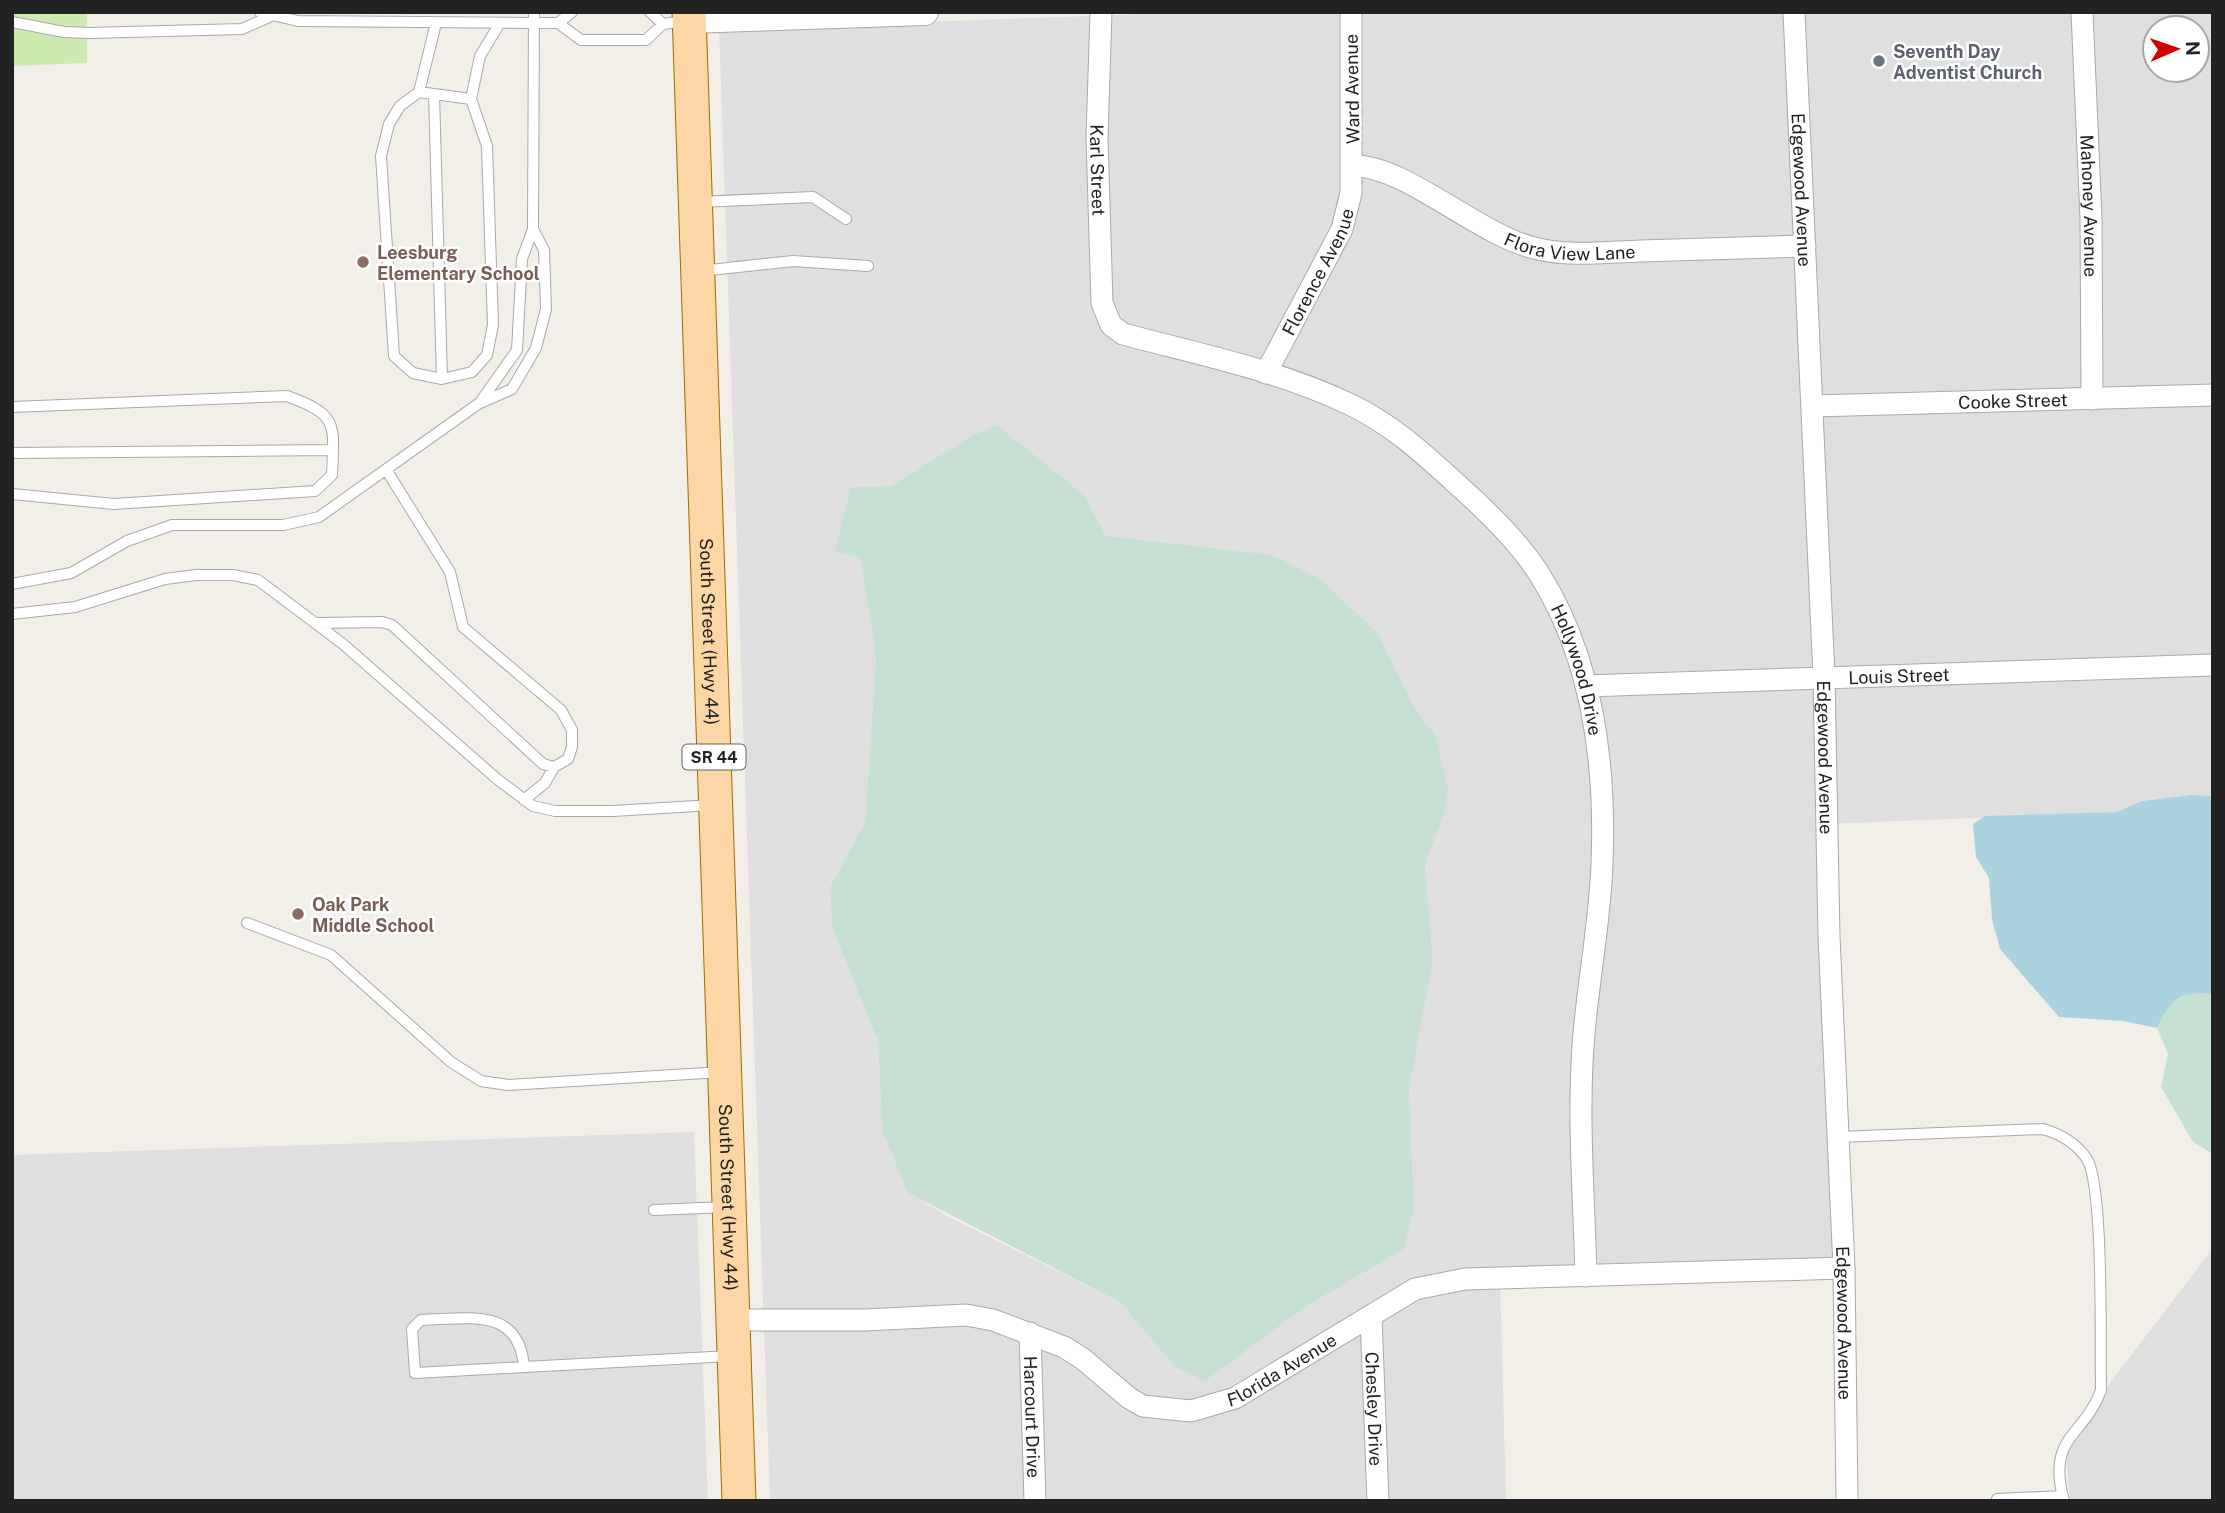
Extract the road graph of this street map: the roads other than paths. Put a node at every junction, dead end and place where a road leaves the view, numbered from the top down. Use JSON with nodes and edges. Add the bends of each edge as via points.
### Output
{"nodes":[{"id":1,"x":572,"y":12,"type":"edge"},
{"id":2,"x":650,"y":12,"type":"edge"},
{"id":3,"x":925,"y":12,"type":"edge"},
{"id":4,"x":1101,"y":12,"type":"edge"},
{"id":5,"x":1351,"y":12,"type":"edge"},
{"id":6,"x":1794,"y":12,"type":"edge"},
{"id":7,"x":2082,"y":12,"type":"edge"},
{"id":8,"x":867,"y":13,"type":"edge"},
{"id":9,"x":264,"y":14,"type":"edge"},
{"id":10,"x":534,"y":18,"type":"edge"},
{"id":11,"x":681,"y":19,"type":"edge"},
{"id":12,"x":12,"y":22,"type":"edge"},
{"id":13,"x":436,"y":23,"type":"junction"},
{"id":14,"x":500,"y":23,"type":"junction"},
{"id":15,"x":558,"y":23,"type":"junction"},
{"id":16,"x":419,"y":92,"type":"junction"},
{"id":17,"x":434,"y":94,"type":"junction"},
{"id":18,"x":471,"y":99,"type":"junction"},
{"id":19,"x":1353,"y":166,"type":"junction"},
{"id":20,"x":695,"y":202,"type":"junction"},
{"id":21,"x":846,"y":219,"type":"dead end"},
{"id":22,"x":533,"y":229,"type":"junction"},
{"id":23,"x":1805,"y":246,"type":"junction"},
{"id":24,"x":868,"y":266,"type":"dead end"},
{"id":25,"x":698,"y":272,"type":"junction"},
{"id":26,"x":1111,"y":325,"type":"joint"},
{"id":27,"x":1266,"y":373,"type":"junction"},
{"id":28,"x":442,"y":379,"type":"junction"},
{"id":29,"x":2213,"y":396,"type":"edge"},
{"id":30,"x":2092,"y":399,"type":"junction"},
{"id":31,"x":478,"y":404,"type":"junction"},
{"id":32,"x":1812,"y":406,"type":"junction"},
{"id":33,"x":12,"y":407,"type":"edge"},
{"id":34,"x":333,"y":450,"type":"junction"},
{"id":35,"x":12,"y":453,"type":"edge"},
{"id":36,"x":387,"y":471,"type":"junction"},
{"id":37,"x":12,"y":494,"type":"edge"},
{"id":38,"x":12,"y":584,"type":"edge"},
{"id":39,"x":12,"y":614,"type":"edge"},
{"id":40,"x":317,"y":623,"type":"junction"},
{"id":41,"x":2213,"y":666,"type":"edge"},
{"id":42,"x":1824,"y":677,"type":"junction"},
{"id":43,"x":1586,"y":686,"type":"junction"},
{"id":44,"x":554,"y":767,"type":"junction"},
{"id":45,"x":524,"y":800,"type":"junction"},
{"id":46,"x":716,"y":805,"type":"junction"},
{"id":47,"x":247,"y":923,"type":"dead end"},
{"id":48,"x":724,"y":1072,"type":"junction"},
{"id":49,"x":1838,"y":1137,"type":"junction"},
{"id":50,"x":729,"y":1206,"type":"junction"},
{"id":51,"x":654,"y":1210,"type":"dead end"},
{"id":52,"x":1843,"y":1268,"type":"junction"},
{"id":53,"x":1586,"y":1276,"type":"junction"},
{"id":54,"x":1371,"y":1316,"type":"junction"},
{"id":55,"x":733,"y":1320,"type":"junction"},
{"id":56,"x":1030,"y":1333,"type":"junction"},
{"id":57,"x":734,"y":1356,"type":"junction"},
{"id":58,"x":524,"y":1367,"type":"junction"},
{"id":59,"x":1997,"y":1499,"type":"dead end"},
{"id":60,"x":2064,"y":1499,"type":"edge"},
{"id":61,"x":739,"y":1501,"type":"edge"},
{"id":62,"x":1035,"y":1501,"type":"edge"},
{"id":63,"x":1378,"y":1501,"type":"edge"},
{"id":64,"x":1847,"y":1501,"type":"edge"}],
"edges":[{"from":1,"to":15,"type":"lane"},
{"from":2,"to":11,"type":"lane"},
{"from":3,"to":8,"type":"street"},
{"from":4,"to":26,"type":"street","name":"Karl Street","via":[[1098,202],[1102,303]]},
{"from":5,"to":19,"type":"street","name":"Ward Avenue"},
{"from":6,"to":23,"type":"street","name":"Edgewood Avenue"},
{"from":7,"to":30,"type":"street","name":"Mahoney Avenue","via":[[2091,218]]},
{"from":8,"to":11,"type":"street"},
{"from":9,"to":12,"type":"lane","via":[[242,29],[89,33]]},
{"from":9,"to":13,"type":"lane","via":[[298,22]]},
{"from":10,"to":14,"type":"lane"},
{"from":10,"to":15,"type":"lane"},
{"from":10,"to":22,"type":"lane"},
{"from":11,"to":15,"type":"lane","via":[[646,40],[582,40]]},
{"from":11,"to":20,"type":"main road","name":"South Street (Hwy 44)","number":"SR 44"},
{"from":13,"to":14,"type":"lane"},
{"from":13,"to":16,"type":"lane"},
{"from":14,"to":18,"type":"lane","via":[[480,56]]},
{"from":16,"to":17,"type":"lane"},
{"from":16,"to":28,"type":"lane","via":[[400,106],[389,124],[381,156],[389,317],[394,356],[413,373]]},
{"from":17,"to":18,"type":"lane"},
{"from":17,"to":28,"type":"lane"},
{"from":18,"to":28,"type":"lane","via":[[486,146],[493,325],[487,355],[472,372]]},
{"from":19,"to":23,"type":"street","name":"Flora View Lane","via":[[1378,168],[1479,225],[1538,249],[1579,253]]},
{"from":19,"to":27,"type":"street","name":"Florence Avenue","via":[[1342,229]]},
{"from":20,"to":21,"type":"lane","via":[[813,197]]},
{"from":20,"to":25,"type":"main road","name":"South Street (Hwy 44)","number":"SR 44"},
{"from":22,"to":31,"type":"lane","via":[[522,259],[517,350]]},
{"from":22,"to":31,"type":"lane","via":[[544,250],[546,309],[536,348],[512,389]]},
{"from":23,"to":32,"type":"street","name":"Edgewood Avenue"},
{"from":24,"to":25,"type":"lane","via":[[793,261]]},
{"from":25,"to":46,"type":"main road","name":"South Street (Hwy 44)","number":"SR 44"},
{"from":26,"to":27,"type":"street","name":"Hollywood Drive","via":[[1123,334]]},
{"from":27,"to":43,"type":"street","name":"Hollywood Drive","via":[[1385,422],[1480,505],[1538,572],[1573,642]]},
{"from":29,"to":30,"type":"street","name":"Cooke Street"},
{"from":30,"to":32,"type":"street","name":"Cooke Street"},
{"from":31,"to":36,"type":"lane"},
{"from":32,"to":42,"type":"street","name":"Edgewood Avenue"},
{"from":33,"to":34,"type":"lane","via":[[287,396],[318,407],[334,431]]},
{"from":34,"to":35,"type":"lane"},
{"from":34,"to":37,"type":"lane","via":[[332,475],[315,491],[286,496],[114,504]]},
{"from":36,"to":38,"type":"lane","via":[[319,517],[283,525],[172,525],[127,541],[71,573]]},
{"from":36,"to":44,"type":"lane","via":[[450,572],[463,627],[561,710],[572,730],[572,747],[568,759]]},
{"from":39,"to":40,"type":"lane","via":[[75,607],[165,579],[233,575],[258,580]]},
{"from":40,"to":44,"type":"lane","via":[[392,625],[543,764]]},
{"from":40,"to":45,"type":"lane"},
{"from":41,"to":42,"type":"street","name":"Louis Street"},
{"from":42,"to":43,"type":"street","name":"Louis Street"},
{"from":42,"to":49,"type":"street","name":"Edgewood Avenue"},
{"from":43,"to":53,"type":"street","name":"Hollywood Drive","via":[[1600,753],[1602,865],[1582,1072]]},
{"from":44,"to":45,"type":"lane","via":[[536,793]]},
{"from":45,"to":46,"type":"lane","via":[[555,811]]},
{"from":46,"to":48,"type":"main road","name":"South Street (Hwy 44)","number":"SR 44"},
{"from":47,"to":48,"type":"lane","via":[[331,955],[451,1062],[481,1081],[508,1085]]},
{"from":48,"to":50,"type":"main road","name":"South Street (Hwy 44)","number":"SR 44"},
{"from":49,"to":52,"type":"street","name":"Edgewood Avenue"},
{"from":49,"to":60,"type":"lane","via":[[2043,1129],[2066,1139],[2087,1160],[2096,1194],[2101,1390],[2097,1403],[2062,1451]]},
{"from":50,"to":51,"type":"lane"},
{"from":50,"to":55,"type":"main road","name":"South Street (Hwy 44)","number":"SR 44"},
{"from":52,"to":53,"type":"street","name":"Florida Avenue"},
{"from":52,"to":64,"type":"street","name":"Edgewood Avenue"},
{"from":53,"to":54,"type":"street","name":"Florida Avenue","via":[[1438,1283],[1415,1289]]},
{"from":54,"to":56,"type":"street","name":"Florida Avenue","via":[[1236,1398],[1191,1411],[1143,1406],[1083,1359]]},
{"from":54,"to":63,"type":"street","name":"Chesley Drive"},
{"from":55,"to":56,"type":"street","name":"Florida Avenue","via":[[966,1315]]},
{"from":55,"to":57,"type":"main road","name":"South Street (Hwy 44)","number":"SR 44"},
{"from":56,"to":62,"type":"street","name":"Harcourt Drive"},
{"from":57,"to":58,"type":"lane"},
{"from":57,"to":61,"type":"main road","name":"South Street (Hwy 44)","number":"SR 44"},
{"from":58,"to":58,"type":"lane","via":[[518,1338],[498,1320],[421,1320],[412,1329],[415,1373]]},
{"from":59,"to":60,"type":"lane"}]}
